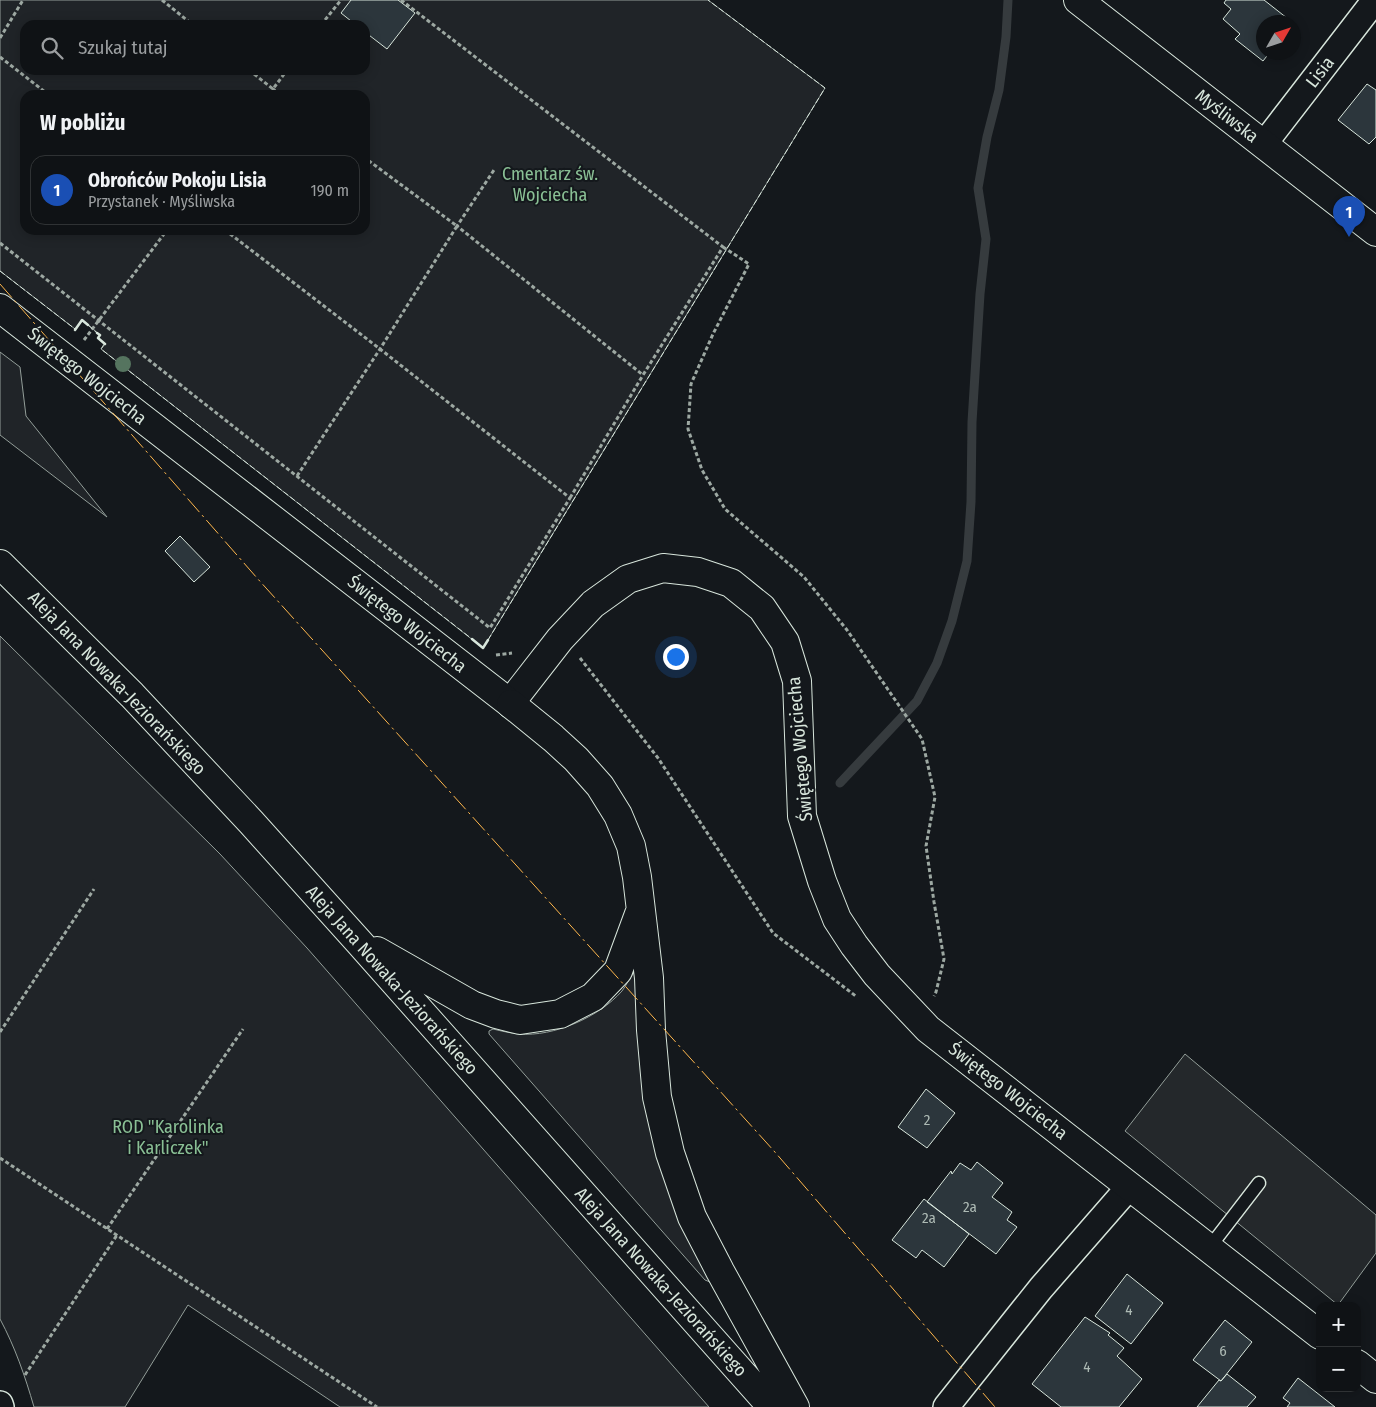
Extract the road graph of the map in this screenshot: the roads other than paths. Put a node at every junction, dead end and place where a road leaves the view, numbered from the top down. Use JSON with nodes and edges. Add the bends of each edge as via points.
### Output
{"nodes":[{"id":1,"x":1078,"y":0,"type":"edge"},
{"id":2,"x":1375,"y":0,"type":"edge"},
{"id":3,"x":1264,"y":144,"type":"junction"},
{"id":4,"x":1376,"y":232,"type":"edge"},
{"id":5,"x":0,"y":308,"type":"edge"},
{"id":6,"x":0,"y":564,"type":"edge"},
{"id":7,"x":511,"y":704,"type":"junction"},
{"id":8,"x":641,"y":910,"type":"junction"},
{"id":9,"x":358,"y":940,"type":"junction"},
{"id":10,"x":1259,"y":1183,"type":"dead end"},
{"id":11,"x":1130,"y":1186,"type":"junction"},
{"id":12,"x":1209,"y":1248,"type":"junction"},
{"id":13,"x":1316,"y":1332,"type":"edge"},
{"id":14,"x":1361,"y":1367,"type":"edge"},
{"id":15,"x":1376,"y":1379,"type":"edge"},
{"id":16,"x":772,"y":1407,"type":"edge"},
{"id":17,"x":795,"y":1407,"type":"edge"},
{"id":18,"x":946,"y":1407,"type":"edge"}],
"edges":[{"from":1,"to":3,"type":"main road","name":"Myśliwska"},
{"from":2,"to":3,"type":"street","name":"Lisia"},
{"from":3,"to":4,"type":"main road","name":"Myśliwska"},
{"from":5,"to":7,"type":"main road","name":"Świętego Wojciecha"},
{"from":6,"to":9,"type":"main road","name":"Aleja Jana Nowaka-Jeziorańskiego","via":[[132,695]]},
{"from":7,"to":8,"type":"main road","via":[[576,759],[600,786],[618,815],[631,846]]},
{"from":7,"to":11,"type":"main road","name":"Świętego Wojciecha","via":[[560,639],[593,604],[628,579],[663,568],[698,572],[731,583],[762,608],[785,642],[797,681],[802,816],[837,919],[854,945],[877,975],[928,1029]]},
{"from":8,"to":9,"type":"main road","via":[[618,971],[593,997],[560,1014],[520,1020],[472,1004]]},
{"from":8,"to":17,"type":"main road","via":[[657,1098],[670,1153],[692,1217]]},
{"from":9,"to":16,"type":"main road","name":"Aleja Jana Nowaka-Jeziorańskiego"},
{"from":10,"to":12,"type":"lane"},
{"from":11,"to":12,"type":"main road","name":"Świętego Wojciecha"},
{"from":11,"to":18,"type":"street","via":[[1040,1288]]},
{"from":12,"to":13,"type":"main road","name":"Świętego Wojciecha"},
{"from":14,"to":15,"type":"main road"}]}
